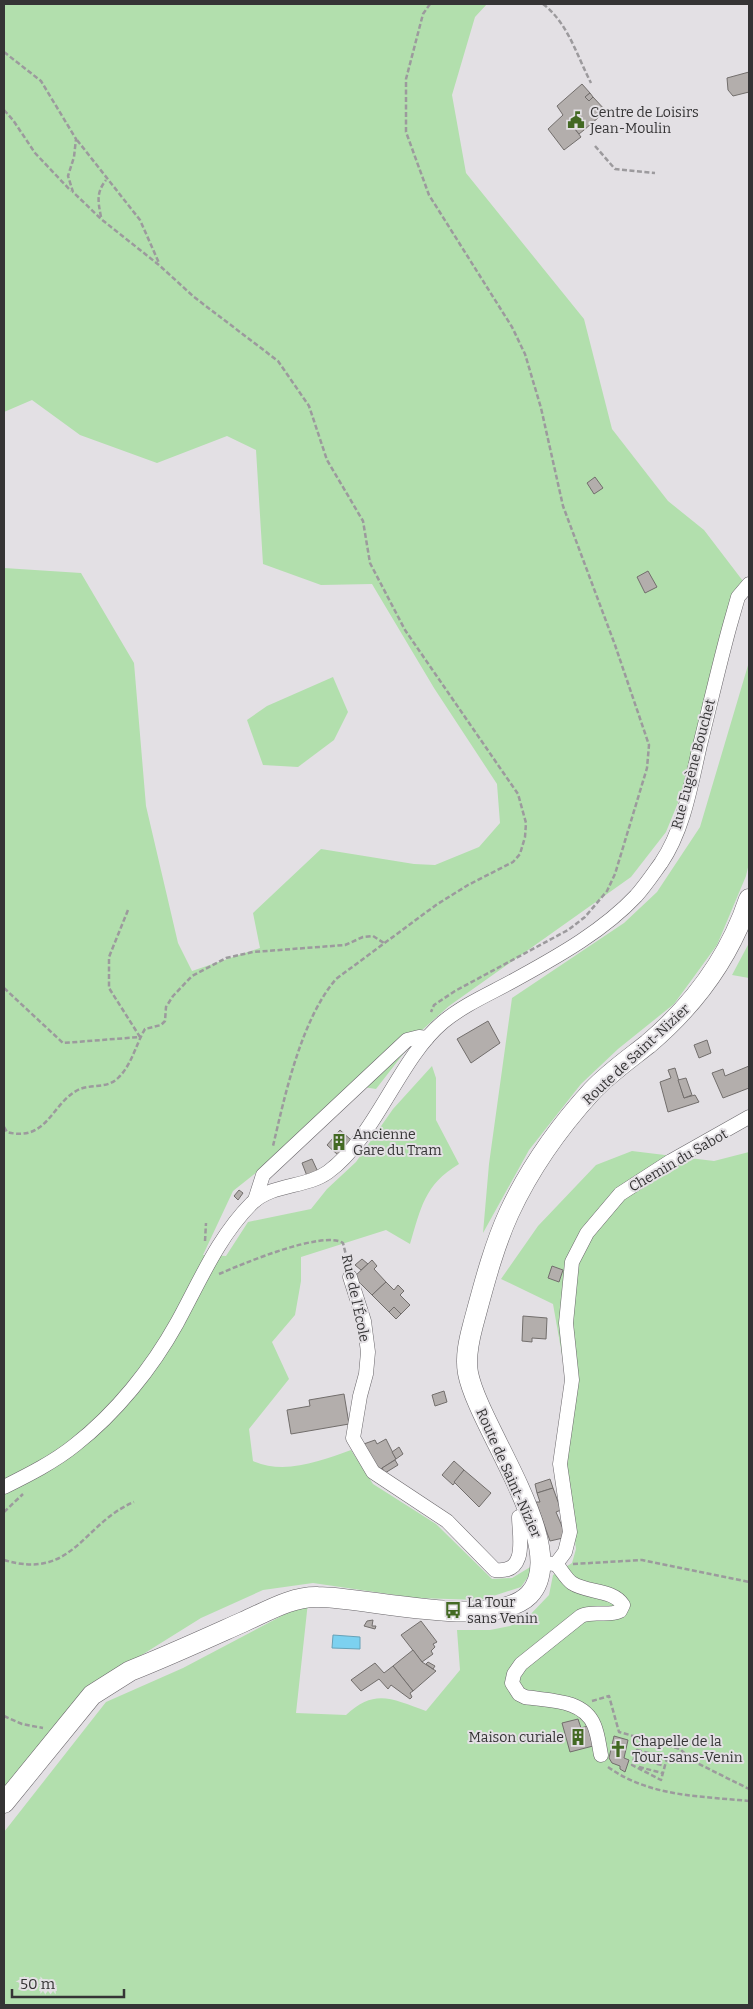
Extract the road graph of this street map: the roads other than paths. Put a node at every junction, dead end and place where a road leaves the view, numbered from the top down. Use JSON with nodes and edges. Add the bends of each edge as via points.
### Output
{"nodes":[{"id":1,"x":749,"y":584,"type":"edge"},
{"id":2,"x":749,"y":899,"type":"edge"},
{"id":3,"x":427,"y":1038,"type":"junction"},
{"id":4,"x":749,"y":1117,"type":"edge"},
{"id":5,"x":255,"y":1200,"type":"junction"},
{"id":6,"x":350,"y":1277,"type":"road end"},
{"id":7,"x":4,"y":1487,"type":"edge"},
{"id":8,"x":529,"y":1513,"type":"junction"},
{"id":9,"x":549,"y":1563,"type":"junction"},
{"id":10,"x":601,"y":1755,"type":"road end"},
{"id":11,"x":4,"y":1803,"type":"edge"}],
"edges":[{"from":1,"to":3,"type":"street","name":"Rue Eugène Bouchet","via":[[738,597],[680,822],[663,859],[637,895],[611,919],[556,955],[473,1001]]},
{"from":2,"to":8,"type":"main road","name":"Route de Saint-Nizier","via":[[737,930],[706,983],[664,1030],[608,1075],[590,1094],[560,1130],[508,1215],[473,1327],[467,1370],[480,1411]]},
{"from":3,"to":5,"type":"street","via":[[407,1040],[269,1169],[263,1175]]},
{"from":3,"to":5,"type":"street","name":"Rue Eugène Bouchet","via":[[341,1162],[315,1179],[270,1192]]},
{"from":4,"to":9,"type":"street","name":"Chemin du Sabot","via":[[620,1194],[587,1233],[572,1262],[566,1323],[572,1380],[560,1464],[570,1532],[565,1552]]},
{"from":5,"to":7,"type":"street","via":[[227,1230],[176,1324],[137,1381],[73,1448]]},
{"from":6,"to":8,"type":"street","name":"Rue de l'École","via":[[364,1322],[368,1352],[353,1438],[373,1472],[447,1521],[495,1570],[502,1571],[514,1563],[522,1543],[520,1517]]},
{"from":8,"to":9,"type":"main road","name":"Route de Saint-Nizier"},
{"from":9,"to":10,"type":"street","via":[[571,1582],[613,1596],[623,1605],[613,1615],[592,1613],[581,1616],[521,1664],[512,1683],[519,1694],[579,1707],[588,1714]]},
{"from":9,"to":11,"type":"main road","name":"Route de Saint-Nizier","via":[[529,1595],[515,1605],[501,1609],[469,1611],[330,1597],[299,1598],[114,1679],[92,1695]]}]}
